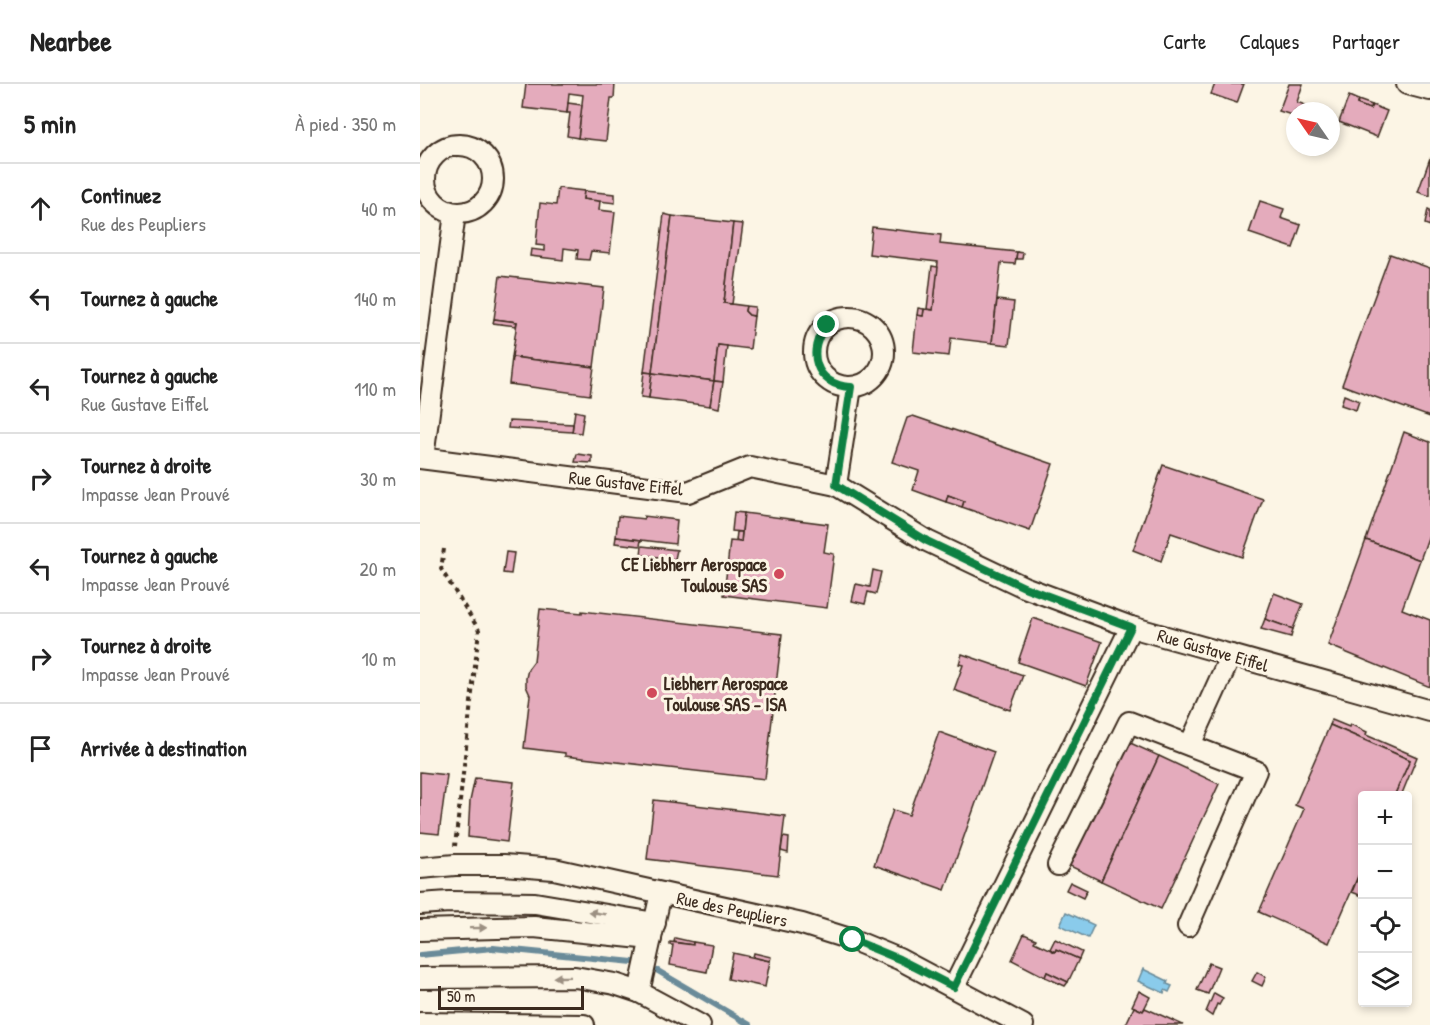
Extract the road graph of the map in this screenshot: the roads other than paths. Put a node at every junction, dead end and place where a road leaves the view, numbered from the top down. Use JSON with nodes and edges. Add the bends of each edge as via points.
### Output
{"nodes":[{"id":1,"x":1407,"y":84,"type":"edge"},
{"id":2,"x":1430,"y":90,"type":"edge"},
{"id":3,"x":455,"y":213,"type":"dead end"},
{"id":4,"x":851,"y":387,"type":"dead end"},
{"id":5,"x":422,"y":458,"type":"edge"},
{"id":6,"x":836,"y":485,"type":"junction"},
{"id":7,"x":1131,"y":627,"type":"junction"},
{"id":8,"x":1231,"y":655,"type":"junction"},
{"id":9,"x":1430,"y":711,"type":"edge"},
{"id":10,"x":1190,"y":745,"type":"junction"},
{"id":11,"x":1058,"y":865,"type":"dead end"},
{"id":12,"x":420,"y":868,"type":"edge"},
{"id":13,"x":661,"y":893,"type":"junction"},
{"id":14,"x":420,"y":904,"type":"edge"},
{"id":15,"x":1188,"y":926,"type":"dead end"},
{"id":16,"x":420,"y":930,"type":"edge"},
{"id":17,"x":653,"y":931,"type":"junction"},
{"id":18,"x":420,"y":978,"type":"edge"},
{"id":19,"x":954,"y":987,"type":"junction"},
{"id":20,"x":639,"y":992,"type":"junction"},
{"id":21,"x":688,"y":1022,"type":"edge"},
{"id":22,"x":420,"y":1023,"type":"edge"},
{"id":23,"x":584,"y":1025,"type":"edge"},
{"id":24,"x":1023,"y":1025,"type":"edge"}],
"edges":[{"from":1,"to":2,"type":"street"},
{"from":3,"to":5,"type":"street"},
{"from":4,"to":6,"type":"street"},
{"from":5,"to":6,"type":"street","name":"Rue Gustave Eiffel","via":[[688,492],[750,467]]},
{"from":6,"to":7,"type":"street","name":"Rue Gustave Eiffel","via":[[927,541],[1024,587]]},
{"from":7,"to":8,"type":"street","name":"Rue Gustave Eiffel"},
{"from":7,"to":19,"type":"street"},
{"from":8,"to":9,"type":"street","name":"Rue Gustave Eiffel"},
{"from":8,"to":10,"type":"street"},
{"from":10,"to":11,"type":"street","via":[[1129,722]]},
{"from":10,"to":15,"type":"street","via":[[1256,771]]},
{"from":12,"to":13,"type":"street","name":"Rue des Peupliers","via":[[504,865],[554,869]]},
{"from":13,"to":17,"type":"street"},
{"from":13,"to":19,"type":"street","name":"Rue des Peupliers","via":[[802,924],[853,940]]},
{"from":17,"to":14,"type":"street","one_way":true,"via":[[535,903]]},
{"from":16,"to":17,"type":"street","one_way":true,"via":[[534,927]]},
{"from":17,"to":20,"type":"street"},
{"from":20,"to":18,"type":"street","one_way":true,"via":[[575,977]]},
{"from":19,"to":24,"type":"street","name":"Rue des Peupliers"},
{"from":20,"to":21,"type":"street"},
{"from":22,"to":23,"type":"street"}]}
